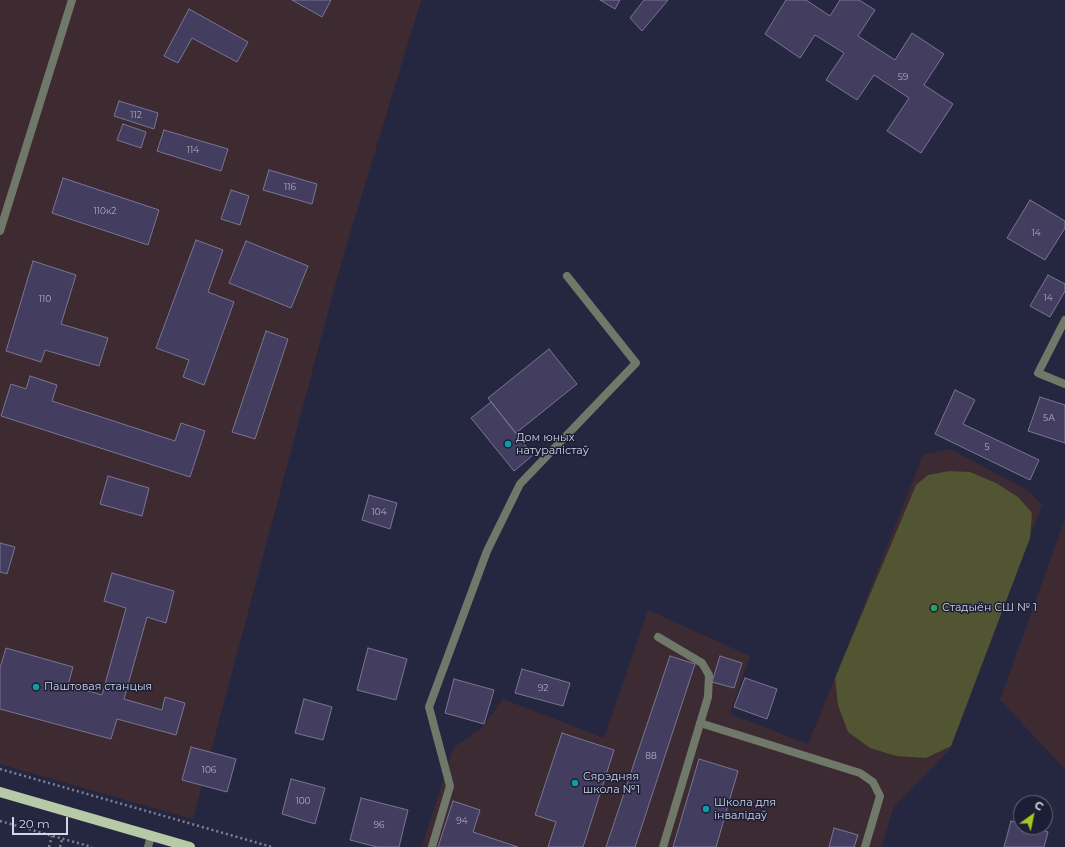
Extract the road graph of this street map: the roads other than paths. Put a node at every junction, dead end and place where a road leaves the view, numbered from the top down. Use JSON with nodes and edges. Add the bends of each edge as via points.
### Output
{"nodes":[{"id":1,"x":72,"y":0,"type":"edge"},
{"id":2,"x":0,"y":231,"type":"edge"},
{"id":3,"x":567,"y":276,"type":"dead end"},
{"id":4,"x":1065,"y":320,"type":"edge"},
{"id":5,"x":1065,"y":384,"type":"edge"},
{"id":6,"x":658,"y":637,"type":"dead end"},
{"id":7,"x":700,"y":723,"type":"junction"},
{"id":8,"x":0,"y":792,"type":"edge"},
{"id":9,"x":151,"y":836,"type":"junction"},
{"id":10,"x":148,"y":847,"type":"edge"},
{"id":11,"x":190,"y":847,"type":"edge"},
{"id":12,"x":432,"y":847,"type":"edge"},
{"id":13,"x":663,"y":847,"type":"edge"},
{"id":14,"x":865,"y":847,"type":"edge"}],
"edges":[{"from":1,"to":2,"type":"street"},
{"from":3,"to":12,"type":"street","via":[[636,363],[520,484],[487,551],[429,707],[450,786]]},
{"from":4,"to":5,"type":"street","via":[[1038,374]]},
{"from":6,"to":7,"type":"street","via":[[702,663],[709,675],[708,697]]},
{"from":7,"to":13,"type":"street"},
{"from":7,"to":14,"type":"street","via":[[860,772],[873,782],[880,796]]},
{"from":8,"to":9,"type":"main road"},
{"from":9,"to":10,"type":"street"},
{"from":9,"to":11,"type":"main road"}]}
